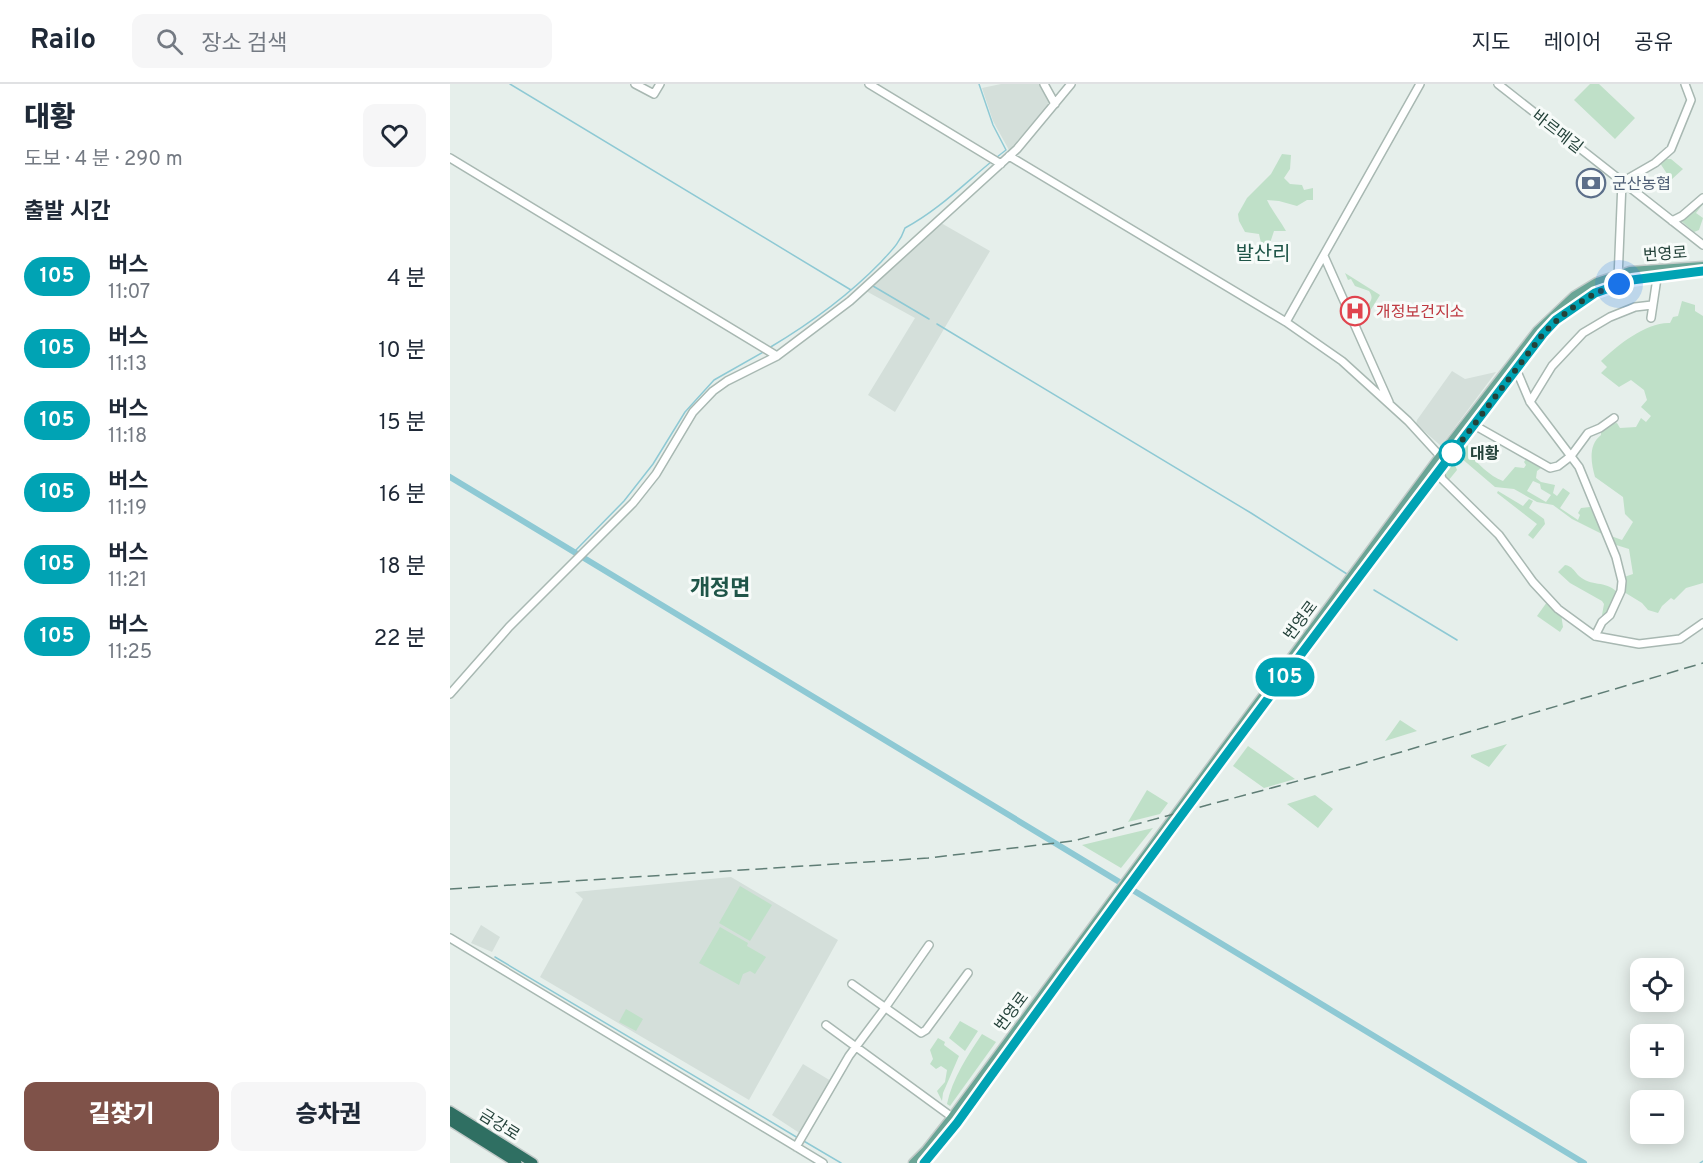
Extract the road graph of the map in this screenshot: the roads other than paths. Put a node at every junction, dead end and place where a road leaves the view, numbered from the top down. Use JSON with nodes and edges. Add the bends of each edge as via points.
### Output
{"nodes":[{"id":1,"x":635,"y":84,"type":"edge"},
{"id":2,"x":660,"y":84,"type":"edge"},
{"id":3,"x":869,"y":84,"type":"edge"},
{"id":4,"x":1044,"y":84,"type":"edge"},
{"id":5,"x":1071,"y":84,"type":"edge"},
{"id":6,"x":1420,"y":84,"type":"edge"},
{"id":7,"x":1498,"y":84,"type":"edge"},
{"id":8,"x":1685,"y":84,"type":"edge"},
{"id":9,"x":1055,"y":104,"type":"junction"},
{"id":10,"x":1009,"y":156,"type":"junction"},
{"id":11,"x":450,"y":158,"type":"edge"},
{"id":12,"x":996,"y":161,"type":"junction"},
{"id":13,"x":1622,"y":182,"type":"junction"},
{"id":14,"x":1703,"y":198,"type":"edge"},
{"id":15,"x":1672,"y":221,"type":"junction"},
{"id":16,"x":1703,"y":245,"type":"edge"},
{"id":17,"x":1324,"y":256,"type":"junction"},
{"id":18,"x":1703,"y":266,"type":"edge"},
{"id":19,"x":1703,"y":271,"type":"edge"},
{"id":20,"x":1617,"y":274,"type":"junction"},
{"id":21,"x":1657,"y":278,"type":"junction"},
{"id":22,"x":1619,"y":284,"type":"junction"},
{"id":23,"x":1652,"y":305,"type":"junction"},
{"id":24,"x":1651,"y":318,"type":"dead end"},
{"id":25,"x":1286,"y":322,"type":"junction"},
{"id":26,"x":774,"y":354,"type":"junction"},
{"id":27,"x":1516,"y":369,"type":"junction"},
{"id":28,"x":1530,"y":402,"type":"junction"},
{"id":29,"x":1391,"y":407,"type":"junction"},
{"id":30,"x":1614,"y":418,"type":"dead end"},
{"id":31,"x":1474,"y":425,"type":"junction"},
{"id":32,"x":1440,"y":456,"type":"junction"},
{"id":33,"x":1571,"y":456,"type":"junction"},
{"id":34,"x":1439,"y":470,"type":"junction"},
{"id":35,"x":1703,"y":623,"type":"edge"},
{"id":36,"x":1595,"y":636,"type":"junction"},
{"id":37,"x":450,"y":694,"type":"edge"},
{"id":38,"x":1129,"y":882,"type":"junction"},
{"id":39,"x":1120,"y":894,"type":"junction"},
{"id":40,"x":450,"y":938,"type":"edge"},
{"id":41,"x":928,"y":945,"type":"dead end"},
{"id":42,"x":968,"y":973,"type":"dead end"},
{"id":43,"x":852,"y":984,"type":"dead end"},
{"id":44,"x":885,"y":1008,"type":"junction"},
{"id":45,"x":825,"y":1025,"type":"dead end"},
{"id":46,"x":856,"y":1048,"type":"junction"},
{"id":47,"x":450,"y":1111,"type":"edge"},
{"id":48,"x":952,"y":1117,"type":"junction"},
{"id":49,"x":450,"y":1120,"type":"edge"},
{"id":50,"x":797,"y":1145,"type":"junction"},
{"id":51,"x":517,"y":1163,"type":"edge"},
{"id":52,"x":533,"y":1163,"type":"edge"},
{"id":53,"x":823,"y":1163,"type":"edge"},
{"id":54,"x":913,"y":1163,"type":"edge"},
{"id":55,"x":924,"y":1163,"type":"edge"}],
"edges":[{"from":1,"to":2,"type":"street","via":[[654,93]]},
{"from":3,"to":12,"type":"street"},
{"from":4,"to":9,"type":"street"},
{"from":5,"to":9,"type":"street"},
{"from":6,"to":17,"type":"street"},
{"from":7,"to":13,"type":"street","name":"바르메길"},
{"from":8,"to":13,"type":"street","via":[[1691,99],[1689,110],[1671,150]]},
{"from":9,"to":10,"type":"street"},
{"from":10,"to":12,"type":"street"},
{"from":10,"to":25,"type":"street"},
{"from":11,"to":26,"type":"street"},
{"from":12,"to":26,"type":"street","via":[[849,301]]},
{"from":13,"to":15,"type":"street","name":"바르메길"},
{"from":13,"to":20,"type":"street"},
{"from":14,"to":15,"type":"street"},
{"from":15,"to":16,"type":"street","name":"바르메길"},
{"from":17,"to":25,"type":"street"},
{"from":17,"to":29,"type":"street"},
{"from":18,"to":20,"type":"main road","name":"번영로"},
{"from":19,"to":21,"type":"main road","name":"번영로"},
{"from":20,"to":22,"type":"street"},
{"from":20,"to":32,"type":"main road","name":"번영로","via":[[1597,282],[1557,310]]},
{"from":21,"to":22,"type":"main road","name":"번영로"},
{"from":21,"to":23,"type":"street"},
{"from":22,"to":27,"type":"main road","name":"번영로","via":[[1595,293],[1556,320]]},
{"from":23,"to":24,"type":"street"},
{"from":23,"to":28,"type":"street","via":[[1610,316],[1583,333],[1552,366]]},
{"from":25,"to":29,"type":"street","via":[[1342,361]]},
{"from":26,"to":37,"type":"street","via":[[727,381],[703,401],[647,487],[508,627]]},
{"from":27,"to":28,"type":"street"},
{"from":27,"to":31,"type":"main road","name":"번영로"},
{"from":28,"to":33,"type":"street"},
{"from":29,"to":32,"type":"street"},
{"from":30,"to":33,"type":"street","via":[[1588,433]]},
{"from":31,"to":33,"type":"street","via":[[1550,468]]},
{"from":31,"to":34,"type":"main road","name":"번영로"},
{"from":32,"to":34,"type":"street"},
{"from":32,"to":38,"type":"main road","name":"번영로"},
{"from":33,"to":36,"type":"street","via":[[1616,557],[1622,581],[1610,615]]},
{"from":34,"to":36,"type":"street","via":[[1442,479],[1499,535],[1558,609]]},
{"from":34,"to":38,"type":"main road","name":"번영로"},
{"from":35,"to":36,"type":"street","via":[[1680,639],[1640,644]]},
{"from":38,"to":39,"type":"main road","name":"번영로"},
{"from":39,"to":48,"type":"main road","name":"번영로"},
{"from":39,"to":55,"type":"main road","name":"번영로","via":[[957,1123]]},
{"from":40,"to":50,"type":"street"},
{"from":41,"to":44,"type":"street"},
{"from":42,"to":44,"type":"street","via":[[921,1033]]},
{"from":43,"to":44,"type":"street"},
{"from":44,"to":46,"type":"street"},
{"from":45,"to":46,"type":"street"},
{"from":46,"to":48,"type":"street"},
{"from":46,"to":50,"type":"street"},
{"from":47,"to":52,"type":"highway","name":"금강로"},
{"from":48,"to":54,"type":"main road","name":"번영로"},
{"from":49,"to":51,"type":"highway","name":"금강로"},
{"from":50,"to":53,"type":"street"}]}
